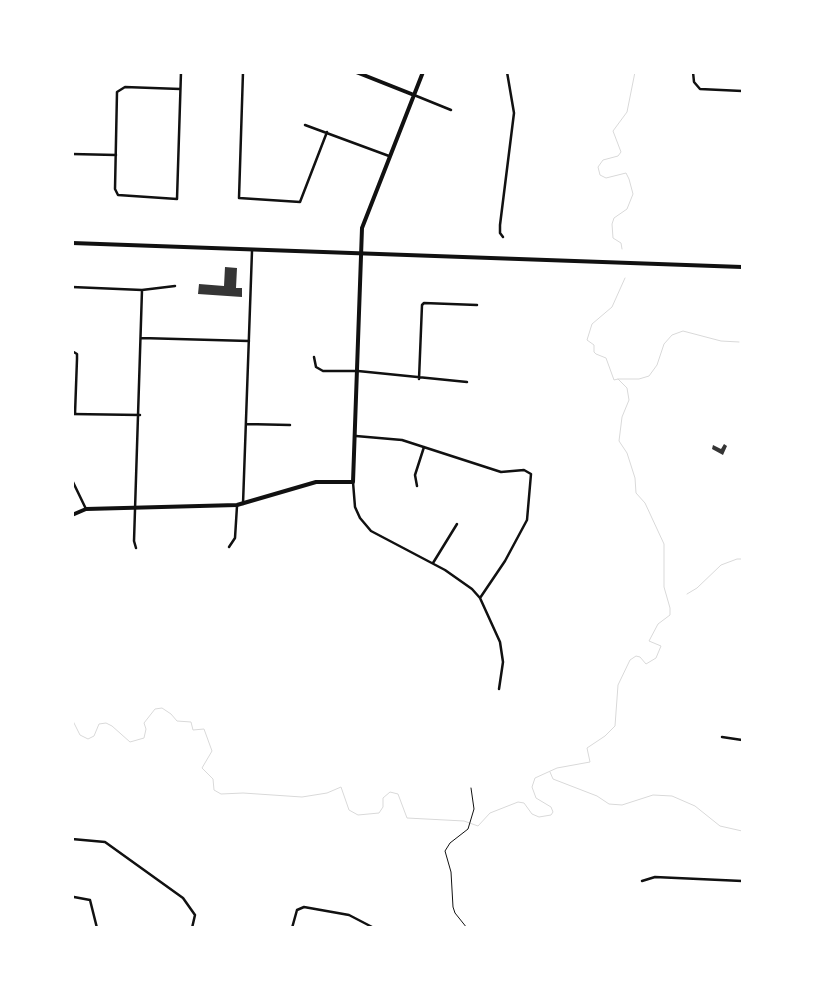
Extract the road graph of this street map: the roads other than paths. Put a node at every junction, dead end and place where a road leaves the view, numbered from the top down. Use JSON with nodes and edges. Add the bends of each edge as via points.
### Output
{"nodes":[{"id":1,"x":181,"y":72,"type":"edge"},
{"id":2,"x":243,"y":72,"type":"edge"},
{"id":3,"x":356,"y":72,"type":"edge"},
{"id":4,"x":423,"y":72,"type":"edge"},
{"id":5,"x":507,"y":72,"type":"edge"},
{"id":6,"x":693,"y":72,"type":"edge"},
{"id":7,"x":180,"y":89,"type":"junction"},
{"id":8,"x":742,"y":91,"type":"edge"},
{"id":9,"x":414,"y":95,"type":"junction"},
{"id":10,"x":451,"y":110,"type":"dead end"},
{"id":11,"x":305,"y":125,"type":"dead end"},
{"id":12,"x":327,"y":132,"type":"junction"},
{"id":13,"x":72,"y":154,"type":"edge"},
{"id":14,"x":116,"y":155,"type":"junction"},
{"id":15,"x":389,"y":156,"type":"junction"},
{"id":16,"x":503,"y":237,"type":"dead end"},
{"id":17,"x":72,"y":243,"type":"edge"},
{"id":18,"x":252,"y":251,"type":"junction"},
{"id":19,"x":362,"y":254,"type":"junction"},
{"id":20,"x":742,"y":267,"type":"edge"},
{"id":21,"x":175,"y":286,"type":"dead end"},
{"id":22,"x":72,"y":287,"type":"edge"},
{"id":23,"x":142,"y":290,"type":"junction"},
{"id":24,"x":477,"y":305,"type":"dead end"},
{"id":25,"x":141,"y":338,"type":"junction"},
{"id":26,"x":249,"y":341,"type":"junction"},
{"id":27,"x":72,"y":351,"type":"edge"},
{"id":28,"x":314,"y":357,"type":"dead end"},
{"id":29,"x":358,"y":371,"type":"junction"},
{"id":30,"x":419,"y":379,"type":"junction"},
{"id":31,"x":467,"y":382,"type":"dead end"},
{"id":32,"x":74,"y":414,"type":"edge"},
{"id":33,"x":140,"y":415,"type":"junction"},
{"id":34,"x":246,"y":424,"type":"junction"},
{"id":35,"x":290,"y":425,"type":"dead end"},
{"id":36,"x":356,"y":436,"type":"junction"},
{"id":37,"x":424,"y":447,"type":"junction"},
{"id":38,"x":72,"y":480,"type":"edge"},
{"id":39,"x":353,"y":482,"type":"junction"},
{"id":40,"x":417,"y":486,"type":"dead end"},
{"id":41,"x":243,"y":504,"type":"junction"},
{"id":42,"x":237,"y":505,"type":"junction"},
{"id":43,"x":137,"y":508,"type":"junction"},
{"id":44,"x":86,"y":509,"type":"junction"},
{"id":45,"x":72,"y":515,"type":"edge"},
{"id":46,"x":457,"y":524,"type":"dead end"},
{"id":47,"x":229,"y":547,"type":"dead end"},
{"id":48,"x":136,"y":548,"type":"dead end"},
{"id":49,"x":433,"y":563,"type":"junction"},
{"id":50,"x":480,"y":598,"type":"junction"},
{"id":51,"x":499,"y":688,"type":"dead end"},
{"id":52,"x":722,"y":738,"type":"dead end"},
{"id":53,"x":742,"y":740,"type":"edge"},
{"id":54,"x":72,"y":839,"type":"edge"},
{"id":55,"x":642,"y":880,"type":"dead end"},
{"id":56,"x":742,"y":881,"type":"edge"},
{"id":57,"x":74,"y":897,"type":"dead end"},
{"id":58,"x":97,"y":928,"type":"edge"},
{"id":59,"x":192,"y":928,"type":"edge"},
{"id":60,"x":292,"y":928,"type":"edge"},
{"id":61,"x":374,"y":928,"type":"edge"}],
"edges":[{"from":1,"to":7,"type":"street"},
{"from":2,"to":12,"type":"street","via":[[239,198],[300,202]]},
{"from":3,"to":9,"type":"street"},
{"from":4,"to":9,"type":"street"},
{"from":5,"to":16,"type":"street","via":[[514,112],[500,225]]},
{"from":6,"to":8,"type":"street","via":[[694,82],[700,88]]},
{"from":7,"to":14,"type":"street","via":[[120,88],[117,92]]},
{"from":7,"to":14,"type":"street","via":[[177,199],[118,195],[115,189]]},
{"from":9,"to":10,"type":"street"},
{"from":9,"to":15,"type":"street"},
{"from":11,"to":12,"type":"street"},
{"from":12,"to":15,"type":"street"},
{"from":13,"to":14,"type":"street"},
{"from":15,"to":19,"type":"street","via":[[362,228]]},
{"from":17,"to":18,"type":"street"},
{"from":18,"to":19,"type":"street"},
{"from":18,"to":26,"type":"street"},
{"from":19,"to":20,"type":"street"},
{"from":19,"to":29,"type":"street"},
{"from":21,"to":23,"type":"street"},
{"from":22,"to":23,"type":"street"},
{"from":23,"to":25,"type":"street"},
{"from":24,"to":30,"type":"street","via":[[422,305]]},
{"from":25,"to":26,"type":"street"},
{"from":25,"to":33,"type":"street"},
{"from":26,"to":34,"type":"street"},
{"from":27,"to":32,"type":"street","via":[[77,354]]},
{"from":28,"to":29,"type":"street","via":[[316,367],[323,372]]},
{"from":29,"to":30,"type":"street"},
{"from":29,"to":36,"type":"street"},
{"from":30,"to":31,"type":"street"},
{"from":32,"to":33,"type":"street"},
{"from":33,"to":43,"type":"street"},
{"from":34,"to":35,"type":"street"},
{"from":34,"to":41,"type":"street"},
{"from":36,"to":37,"type":"street","via":[[402,440]]},
{"from":36,"to":39,"type":"street"},
{"from":37,"to":40,"type":"street","via":[[415,475]]},
{"from":37,"to":50,"type":"street","via":[[501,472],[524,470],[531,474],[527,520]]},
{"from":38,"to":44,"type":"street"},
{"from":39,"to":41,"type":"street","via":[[316,482]]},
{"from":39,"to":49,"type":"street","via":[[355,507],[368,528]]},
{"from":41,"to":42,"type":"street"},
{"from":42,"to":43,"type":"street"},
{"from":42,"to":47,"type":"street","via":[[235,538]]},
{"from":43,"to":44,"type":"street"},
{"from":43,"to":48,"type":"street"},
{"from":44,"to":45,"type":"street"},
{"from":46,"to":49,"type":"street"},
{"from":49,"to":50,"type":"street"},
{"from":50,"to":51,"type":"street","via":[[500,642],[503,662]]},
{"from":52,"to":53,"type":"street"},
{"from":54,"to":59,"type":"street","via":[[105,842],[183,898],[195,915]]},
{"from":55,"to":56,"type":"street","via":[[655,876]]},
{"from":57,"to":58,"type":"street","via":[[90,900]]},
{"from":60,"to":61,"type":"street","via":[[297,910],[304,907],[349,915]]}]}
